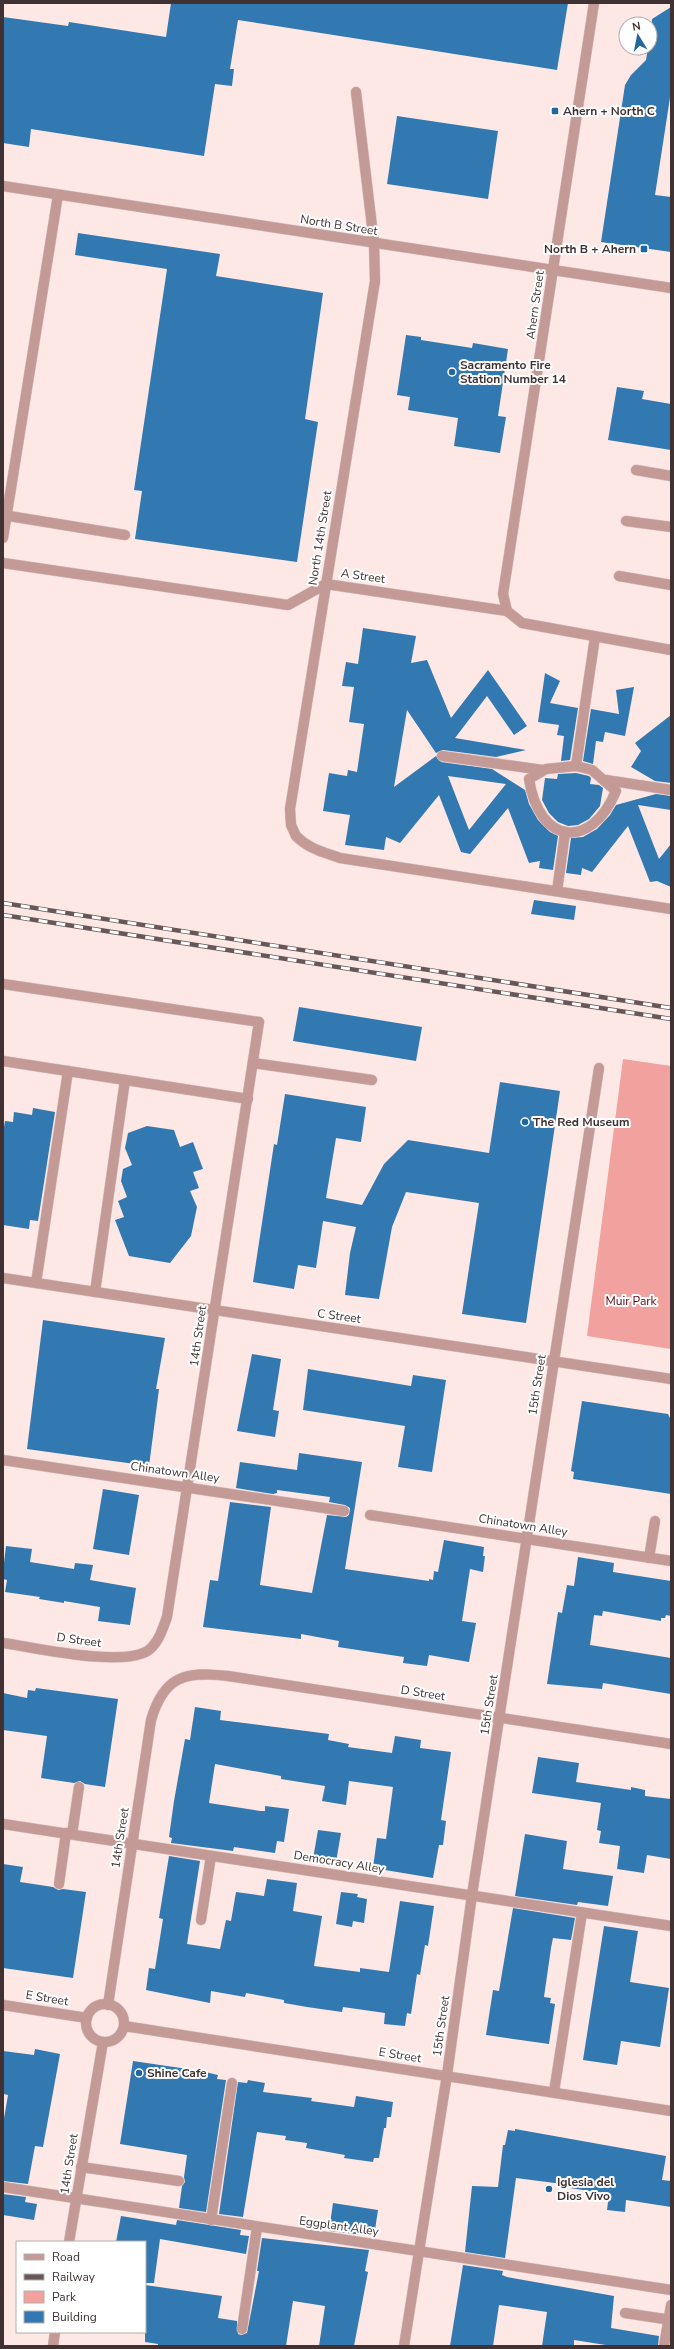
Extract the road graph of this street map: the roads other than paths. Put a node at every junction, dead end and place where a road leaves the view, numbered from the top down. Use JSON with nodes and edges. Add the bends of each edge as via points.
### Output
{"nodes":[{"id":1,"x":594,"y":3,"type":"edge"},
{"id":2,"x":356,"y":92,"type":"dead end"},
{"id":3,"x":3,"y":186,"type":"edge"},
{"id":4,"x":58,"y":195,"type":"junction"},
{"id":5,"x":374,"y":243,"type":"junction"},
{"id":6,"x":553,"y":270,"type":"junction"},
{"id":7,"x":671,"y":288,"type":"edge"},
{"id":8,"x":636,"y":470,"type":"dead end"},
{"id":9,"x":671,"y":476,"type":"edge"},
{"id":10,"x":5,"y":515,"type":"edge"},
{"id":11,"x":626,"y":521,"type":"dead end"},
{"id":12,"x":671,"y":527,"type":"edge"},
{"id":13,"x":124,"y":535,"type":"dead end"},
{"id":14,"x":3,"y":538,"type":"edge"},
{"id":15,"x":3,"y":563,"type":"edge"},
{"id":16,"x":619,"y":576,"type":"dead end"},
{"id":17,"x":326,"y":584,"type":"junction"},
{"id":18,"x":671,"y":585,"type":"edge"},
{"id":19,"x":507,"y":611,"type":"junction"},
{"id":20,"x":595,"y":637,"type":"junction"},
{"id":21,"x":671,"y":650,"type":"edge"},
{"id":22,"x":442,"y":756,"type":"dead end"},
{"id":23,"x":576,"y":766,"type":"junction"},
{"id":24,"x":543,"y":770,"type":"junction"},
{"id":25,"x":606,"y":780,"type":"junction"},
{"id":26,"x":671,"y":790,"type":"edge"},
{"id":27,"x":565,"y":833,"type":"junction"},
{"id":28,"x":557,"y":891,"type":"junction"},
{"id":29,"x":671,"y":909,"type":"edge"},
{"id":30,"x":3,"y":984,"type":"edge"},
{"id":31,"x":3,"y":1061,"type":"edge"},
{"id":32,"x":253,"y":1063,"type":"junction"},
{"id":33,"x":599,"y":1068,"type":"dead end"},
{"id":34,"x":68,"y":1071,"type":"junction"},
{"id":35,"x":126,"y":1080,"type":"junction"},
{"id":36,"x":372,"y":1080,"type":"dead end"},
{"id":37,"x":248,"y":1099,"type":"junction"},
{"id":38,"x":3,"y":1278,"type":"edge"},
{"id":39,"x":36,"y":1283,"type":"junction"},
{"id":40,"x":96,"y":1292,"type":"junction"},
{"id":41,"x":215,"y":1311,"type":"junction"},
{"id":42,"x":554,"y":1362,"type":"junction"},
{"id":43,"x":671,"y":1380,"type":"edge"},
{"id":44,"x":3,"y":1460,"type":"edge"},
{"id":45,"x":188,"y":1487,"type":"junction"},
{"id":46,"x":344,"y":1511,"type":"dead end"},
{"id":47,"x":370,"y":1515,"type":"dead end"},
{"id":48,"x":655,"y":1522,"type":"dead end"},
{"id":49,"x":526,"y":1538,"type":"junction"},
{"id":50,"x":649,"y":1558,"type":"junction"},
{"id":51,"x":671,"y":1561,"type":"edge"},
{"id":52,"x":3,"y":1643,"type":"edge"},
{"id":53,"x":149,"y":1650,"type":"joint"},
{"id":54,"x":173,"y":1682,"type":"joint"},
{"id":55,"x":501,"y":1718,"type":"junction"},
{"id":56,"x":671,"y":1744,"type":"edge"},
{"id":57,"x":79,"y":1787,"type":"dead end"},
{"id":58,"x":3,"y":1824,"type":"edge"},
{"id":59,"x":69,"y":1834,"type":"junction"},
{"id":60,"x":132,"y":1844,"type":"junction"},
{"id":61,"x":211,"y":1856,"type":"junction"},
{"id":62,"x":59,"y":1884,"type":"dead end"},
{"id":63,"x":472,"y":1895,"type":"junction"},
{"id":64,"x":582,"y":1912,"type":"junction"},
{"id":65,"x":200,"y":1920,"type":"dead end"},
{"id":66,"x":671,"y":1926,"type":"edge"},
{"id":67,"x":3,"y":2005,"type":"edge"},
{"id":68,"x":108,"y":2005,"type":"junction"},
{"id":69,"x":87,"y":2018,"type":"junction"},
{"id":70,"x":124,"y":2026,"type":"junction"},
{"id":71,"x":102,"y":2042,"type":"junction"},
{"id":72,"x":447,"y":2075,"type":"junction"},
{"id":73,"x":232,"y":2083,"type":"dead end"},
{"id":74,"x":554,"y":2092,"type":"junction"},
{"id":75,"x":671,"y":2111,"type":"edge"},
{"id":76,"x":81,"y":2167,"type":"junction"},
{"id":77,"x":179,"y":2181,"type":"dead end"},
{"id":78,"x":3,"y":2187,"type":"edge"},
{"id":79,"x":76,"y":2200,"type":"junction"},
{"id":80,"x":211,"y":2220,"type":"junction"},
{"id":81,"x":257,"y":2227,"type":"junction"},
{"id":82,"x":70,"y":2241,"type":"edge"},
{"id":83,"x":419,"y":2251,"type":"junction"},
{"id":84,"x":671,"y":2290,"type":"edge"},
{"id":85,"x":671,"y":2305,"type":"edge"},
{"id":86,"x":625,"y":2313,"type":"dead end"},
{"id":87,"x":670,"y":2319,"type":"edge"},
{"id":88,"x":242,"y":2329,"type":"dead end"},
{"id":89,"x":55,"y":2333,"type":"edge"},
{"id":90,"x":52,"y":2346,"type":"edge"},
{"id":91,"x":404,"y":2346,"type":"edge"},
{"id":92,"x":664,"y":2346,"type":"edge"}],
"edges":[{"from":1,"to":6,"type":"street","name":"Ahern Street"},
{"from":2,"to":5,"type":"street","name":"North 14th Street"},
{"from":3,"to":4,"type":"street","name":"North B Street"},
{"from":4,"to":5,"type":"street","name":"North B Street"},
{"from":4,"to":10,"type":"street"},
{"from":5,"to":6,"type":"street","name":"North B Street"},
{"from":5,"to":17,"type":"street","name":"North 14th Street","via":[[375,281]]},
{"from":6,"to":7,"type":"street","name":"North B Street"},
{"from":6,"to":19,"type":"street","name":"Ahern Street","via":[[504,594]]},
{"from":8,"to":9,"type":"street"},
{"from":10,"to":13,"type":"street"},
{"from":10,"to":14,"type":"street"},
{"from":11,"to":12,"type":"street"},
{"from":15,"to":17,"type":"street","name":"A Street","via":[[288,605]]},
{"from":16,"to":18,"type":"street"},
{"from":17,"to":19,"type":"street","name":"A Street"},
{"from":17,"to":28,"type":"street","name":"North 14th Street","via":[[290,809],[291,824],[296,836],[304,844],[340,858]]},
{"from":19,"to":20,"type":"street","name":"A Street","via":[[522,623]]},
{"from":20,"to":21,"type":"street","name":"A Street"},
{"from":20,"to":23,"type":"street"},
{"from":22,"to":24,"type":"street"},
{"from":23,"to":24,"type":"street","via":[[558,766]]},
{"from":23,"to":25,"type":"street","via":[[592,770]]},
{"from":24,"to":27,"type":"street","via":[[530,779],[533,798],[547,822]]},
{"from":25,"to":26,"type":"street"},
{"from":25,"to":27,"type":"street","via":[[616,791],[609,806],[586,827]]},
{"from":27,"to":28,"type":"street"},
{"from":28,"to":29,"type":"street"},
{"from":30,"to":32,"type":"street","name":"14th Street","via":[[259,1022]]},
{"from":31,"to":34,"type":"street"},
{"from":32,"to":36,"type":"street"},
{"from":32,"to":37,"type":"street","name":"14th Street"},
{"from":33,"to":42,"type":"street","name":"15th Street"},
{"from":34,"to":35,"type":"street"},
{"from":34,"to":39,"type":"street"},
{"from":35,"to":37,"type":"street"},
{"from":35,"to":40,"type":"street"},
{"from":37,"to":41,"type":"street","name":"14th Street"},
{"from":38,"to":39,"type":"street","name":"C Street"},
{"from":39,"to":40,"type":"street","name":"C Street"},
{"from":40,"to":41,"type":"street","name":"C Street"},
{"from":41,"to":42,"type":"street","name":"C Street"},
{"from":41,"to":45,"type":"street","name":"14th Street"},
{"from":42,"to":43,"type":"street","name":"C Street"},
{"from":42,"to":49,"type":"street","name":"15th Street"},
{"from":44,"to":45,"type":"street","name":"Chinatown Alley"},
{"from":45,"to":46,"type":"street","name":"Chinatown Alley"},
{"from":45,"to":53,"type":"street","name":"14th Street","via":[[167,1617],[159,1636]]},
{"from":47,"to":49,"type":"street","name":"Chinatown Alley"},
{"from":48,"to":50,"type":"street"},
{"from":49,"to":50,"type":"street","name":"Chinatown Alley"},
{"from":49,"to":55,"type":"street","name":"15th Street"},
{"from":50,"to":51,"type":"street","name":"Chinatown Alley"},
{"from":52,"to":53,"type":"street","name":"D Street","via":[[124,1658]]},
{"from":54,"to":55,"type":"street","name":"D Street","via":[[190,1675],[214,1675]]},
{"from":54,"to":60,"type":"street","name":"14th Street","via":[[160,1696],[151,1720]]},
{"from":55,"to":56,"type":"street","name":"D Street"},
{"from":55,"to":63,"type":"street","name":"15th Street"},
{"from":57,"to":59,"type":"street"},
{"from":58,"to":59,"type":"street","name":"Democracy Alley"},
{"from":59,"to":60,"type":"street","name":"Democracy Alley"},
{"from":59,"to":62,"type":"street"},
{"from":60,"to":61,"type":"street","name":"Democracy Alley"},
{"from":60,"to":68,"type":"street","name":"14th Street"},
{"from":61,"to":63,"type":"street","name":"Democracy Alley"},
{"from":61,"to":65,"type":"street"},
{"from":63,"to":64,"type":"street","name":"Democracy Alley"},
{"from":63,"to":72,"type":"street","name":"15th Street"},
{"from":64,"to":66,"type":"street","name":"Democracy Alley"},
{"from":64,"to":74,"type":"street"},
{"from":67,"to":69,"type":"street","name":"E Street"},
{"from":68,"to":69,"type":"street","via":[[97,2006]]},
{"from":68,"to":70,"type":"street","via":[[122,2014]]},
{"from":69,"to":71,"type":"street","via":[[86,2024],[91,2036]]},
{"from":70,"to":71,"type":"street","via":[[119,2037]]},
{"from":70,"to":72,"type":"street","name":"E Street"},
{"from":71,"to":76,"type":"street","name":"14th Street"},
{"from":72,"to":74,"type":"street","name":"E Street"},
{"from":72,"to":83,"type":"street","name":"15th Street"},
{"from":73,"to":80,"type":"street"},
{"from":74,"to":75,"type":"street","name":"E Street"},
{"from":76,"to":77,"type":"street"},
{"from":76,"to":79,"type":"street","name":"14th Street"},
{"from":78,"to":79,"type":"street","name":"Eggplant Alley"},
{"from":79,"to":80,"type":"street","name":"Eggplant Alley"},
{"from":79,"to":82,"type":"street","name":"14th Street"},
{"from":80,"to":81,"type":"street","name":"Eggplant Alley"},
{"from":81,"to":83,"type":"street","name":"Eggplant Alley"},
{"from":81,"to":88,"type":"street"},
{"from":83,"to":84,"type":"street","name":"Eggplant Alley"},
{"from":83,"to":91,"type":"street","name":"15th Street"},
{"from":85,"to":87,"type":"street"},
{"from":86,"to":87,"type":"street"},
{"from":87,"to":92,"type":"street"},
{"from":89,"to":90,"type":"street"}]}
